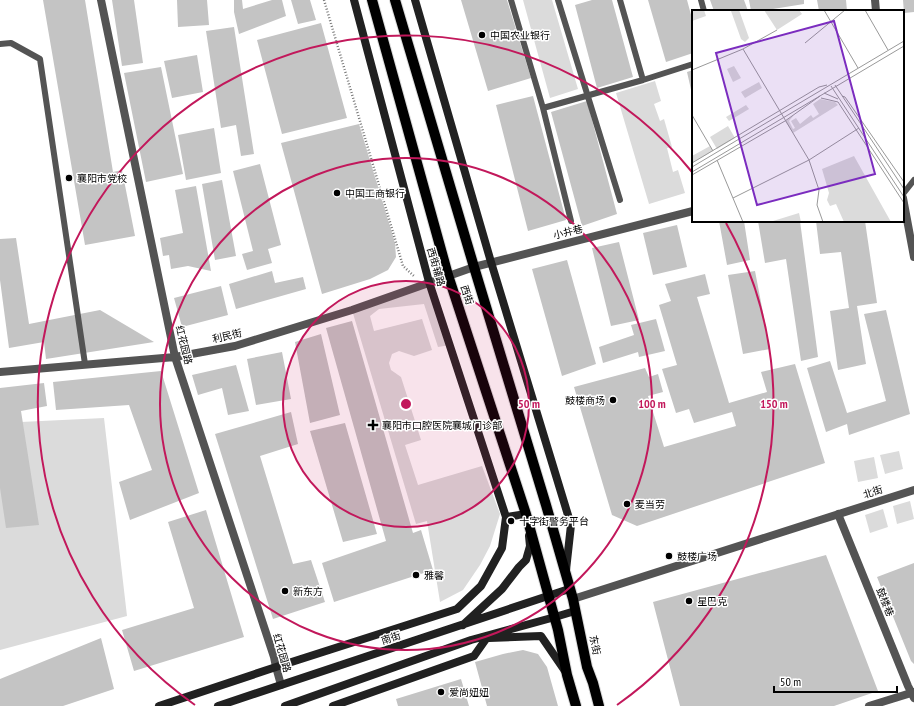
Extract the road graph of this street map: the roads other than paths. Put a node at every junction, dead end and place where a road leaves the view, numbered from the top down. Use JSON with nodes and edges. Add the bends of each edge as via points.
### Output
{"nodes":[{"id":1,"x":101,"y":0,"type":"edge"},
{"id":2,"x":354,"y":0,"type":"edge"},
{"id":3,"x":372,"y":0,"type":"edge"},
{"id":4,"x":395,"y":0,"type":"edge"},
{"id":5,"x":415,"y":0,"type":"edge"},
{"id":6,"x":511,"y":0,"type":"edge"},
{"id":7,"x":558,"y":0,"type":"edge"},
{"id":8,"x":620,"y":0,"type":"edge"},
{"id":9,"x":701,"y":0,"type":"edge"},
{"id":10,"x":875,"y":0,"type":"edge"},
{"id":11,"x":704,"y":10,"type":"edge"},
{"id":12,"x":876,"y":10,"type":"edge"},
{"id":13,"x":0,"y":44,"type":"edge"},
{"id":14,"x":692,"y":64,"type":"edge"},
{"id":15,"x":643,"y":80,"type":"junction"},
{"id":16,"x":587,"y":96,"type":"junction"},
{"id":17,"x":543,"y":108,"type":"junction"},
{"id":18,"x":914,"y":180,"type":"edge"},
{"id":19,"x":904,"y":193,"type":"edge"},
{"id":20,"x":620,"y":200,"type":"dead end"},
{"id":21,"x":904,"y":203,"type":"edge"},
{"id":22,"x":692,"y":211,"type":"edge"},
{"id":23,"x":571,"y":220,"type":"dead end"},
{"id":24,"x":914,"y":257,"type":"edge"},
{"id":25,"x":491,"y":262,"type":"junction"},
{"id":26,"x":474,"y":267,"type":"junction"},
{"id":27,"x":448,"y":275,"type":"junction"},
{"id":28,"x":430,"y":282,"type":"junction"},
{"id":29,"x":175,"y":357,"type":"junction"},
{"id":30,"x":85,"y":364,"type":"junction"},
{"id":31,"x":0,"y":372,"type":"edge"},
{"id":32,"x":914,"y":490,"type":"edge"},
{"id":33,"x":526,"y":514,"type":"junction"},
{"id":34,"x":838,"y":514,"type":"junction"},
{"id":35,"x":506,"y":517,"type":"junction"},
{"id":36,"x":565,"y":575,"type":"junction"},
{"id":37,"x":569,"y":589,"type":"junction"},
{"id":38,"x":549,"y":596,"type":"junction"},
{"id":39,"x":573,"y":600,"type":"junction"},
{"id":40,"x":575,"y":611,"type":"junction"},
{"id":41,"x":555,"y":618,"type":"junction"},
{"id":42,"x":462,"y":625,"type":"junction"},
{"id":43,"x":486,"y":639,"type":"junction"},
{"id":44,"x":471,"y":640,"type":"junction"},
{"id":45,"x":276,"y":667,"type":"junction"},
{"id":46,"x":568,"y":675,"type":"junction"},
{"id":47,"x":281,"y":685,"type":"junction"},
{"id":48,"x":913,"y":694,"type":"edge"},
{"id":49,"x":159,"y":706,"type":"edge"},
{"id":50,"x":218,"y":706,"type":"edge"},
{"id":51,"x":285,"y":706,"type":"edge"},
{"id":52,"x":333,"y":706,"type":"edge"},
{"id":53,"x":576,"y":706,"type":"edge"},
{"id":54,"x":599,"y":706,"type":"edge"},
{"id":55,"x":869,"y":706,"type":"edge"}],
"edges":[{"from":1,"to":29,"type":"street","name":"红花园路"},
{"from":2,"to":28,"type":"street","name":"西街辅路"},
{"from":3,"to":27,"type":"main road","name":"西街"},
{"from":4,"to":26,"type":"main road","name":"西街"},
{"from":5,"to":25,"type":"street"},
{"from":6,"to":17,"type":"lane"},
{"from":7,"to":16,"type":"lane"},
{"from":8,"to":15,"type":"lane"},
{"from":9,"to":11,"type":"lane"},
{"from":10,"to":12,"type":"street"},
{"from":13,"to":30,"type":"lane","via":[[11,43],[40,60]]},
{"from":14,"to":15,"type":"lane"},
{"from":15,"to":16,"type":"lane"},
{"from":16,"to":17,"type":"lane"},
{"from":16,"to":20,"type":"lane"},
{"from":17,"to":23,"type":"lane"},
{"from":18,"to":19,"type":"lane"},
{"from":21,"to":24,"type":"street"},
{"from":22,"to":25,"type":"street","name":"小井巷"},
{"from":25,"to":26,"type":"street","name":"小井巷"},
{"from":25,"to":36,"type":"street","via":[[571,525]]},
{"from":26,"to":27,"type":"street","name":"小井巷"},
{"from":26,"to":36,"type":"main road","name":"西街"},
{"from":27,"to":28,"type":"street","name":"利民街"},
{"from":27,"to":33,"type":"main road","name":"西街"},
{"from":28,"to":29,"type":"street","name":"利民街","via":[[352,310],[235,346]]},
{"from":28,"to":35,"type":"street","name":"西街辅路"},
{"from":29,"to":30,"type":"street","name":"利民街"},
{"from":29,"to":45,"type":"street","name":"红花园路"},
{"from":30,"to":31,"type":"street","name":"利民街"},
{"from":32,"to":34,"type":"street","name":"北街"},
{"from":33,"to":35,"type":"street"},
{"from":33,"to":38,"type":"main road","name":"西街"},
{"from":33,"to":42,"type":"street","via":[[530,546],[526,560],[502,589]]},
{"from":34,"to":39,"type":"street","name":"北街"},
{"from":34,"to":48,"type":"street","name":"鼓楼巷"},
{"from":35,"to":45,"type":"street","via":[[502,548],[480,586],[457,609]]},
{"from":36,"to":37,"type":"main road","name":"西街"},
{"from":37,"to":38,"type":"street","name":"南街"},
{"from":37,"to":39,"type":"main road","name":"东街"},
{"from":38,"to":41,"type":"main road"},
{"from":38,"to":42,"type":"street","name":"南街"},
{"from":39,"to":40,"type":"main road","name":"东街"},
{"from":40,"to":41,"type":"street"},
{"from":40,"to":54,"type":"main road","name":"东街","via":[[587,667]]},
{"from":41,"to":44,"type":"street"},
{"from":41,"to":46,"type":"main road"},
{"from":42,"to":47,"type":"street","name":"南街"},
{"from":43,"to":44,"type":"street"},
{"from":43,"to":46,"type":"street","via":[[541,636]]},
{"from":43,"to":52,"type":"street","via":[[474,656]]},
{"from":44,"to":51,"type":"street"},
{"from":45,"to":47,"type":"street","name":"红花园路"},
{"from":45,"to":49,"type":"street"},
{"from":46,"to":53,"type":"main road"},
{"from":47,"to":50,"type":"street","name":"南街"},
{"from":48,"to":55,"type":"street"}]}
